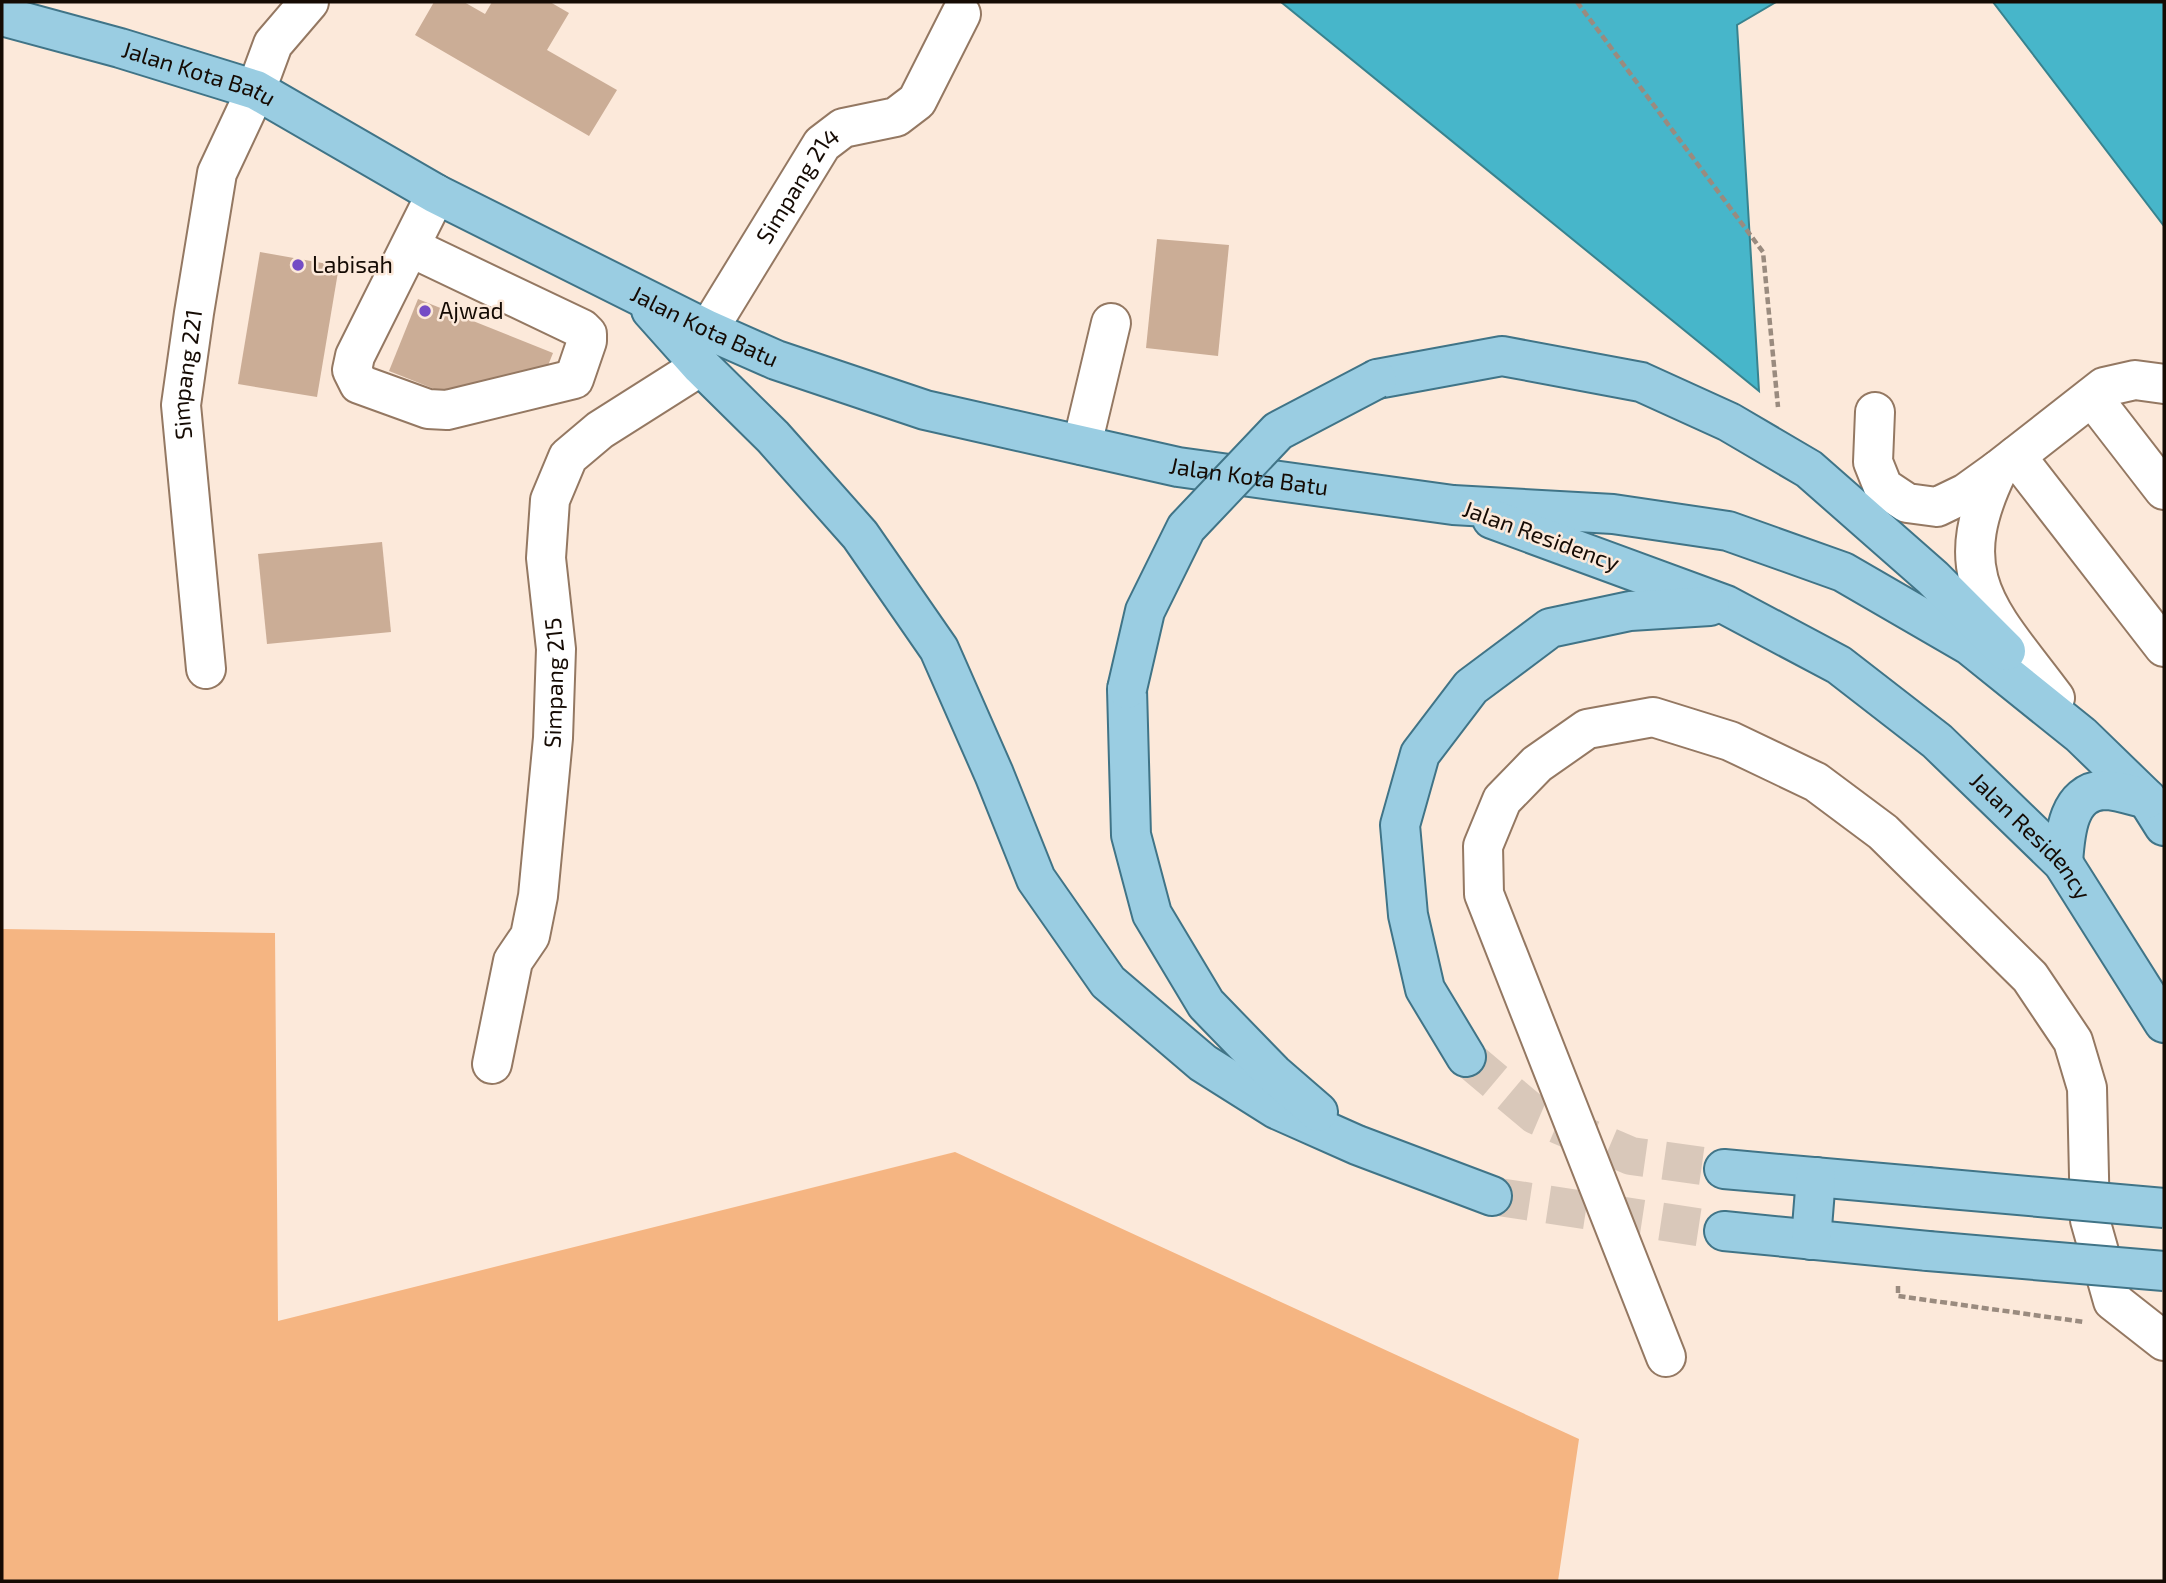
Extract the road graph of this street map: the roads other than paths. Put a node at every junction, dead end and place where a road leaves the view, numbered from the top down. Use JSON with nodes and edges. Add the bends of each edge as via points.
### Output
{"nodes":[{"id":1,"x":309,"y":2,"type":"edge"},
{"id":2,"x":961,"y":14,"type":"dead end"},
{"id":3,"x":2,"y":16,"type":"edge"},
{"id":4,"x":256,"y":90,"type":"junction"},
{"id":5,"x":436,"y":194,"type":"junction"},
{"id":6,"x":410,"y":247,"type":"junction"},
{"id":7,"x":1111,"y":323,"type":"dead end"},
{"id":8,"x":705,"y":348,"type":"junction"},
{"id":9,"x":2164,"y":384,"type":"edge"},
{"id":10,"x":2092,"y":397,"type":"junction"},
{"id":11,"x":1875,"y":412,"type":"dead end"},
{"id":12,"x":1082,"y":445,"type":"junction"},
{"id":13,"x":2007,"y":463,"type":"junction"},
{"id":14,"x":2164,"y":490,"type":"edge"},
{"id":15,"x":1453,"y":505,"type":"junction"},
{"id":16,"x":1726,"y":605,"type":"junction"},
{"id":17,"x":2164,"y":647,"type":"edge"},
{"id":18,"x":206,"y":669,"type":"dead end"},
{"id":19,"x":2054,"y":698,"type":"junction"},
{"id":20,"x":2081,"y":735,"type":"junction"},
{"id":21,"x":2156,"y":813,"type":"edge"},
{"id":22,"x":2063,"y":863,"type":"junction"},
{"id":23,"x":2164,"y":1023,"type":"edge"},
{"id":24,"x":1466,"y":1057,"type":"tunnel mouth"},
{"id":25,"x":492,"y":1064,"type":"dead end"},
{"id":26,"x":1357,"y":1145,"type":"junction"},
{"id":27,"x":1724,"y":1169,"type":"tunnel mouth"},
{"id":28,"x":1816,"y":1177,"type":"junction"},
{"id":29,"x":1492,"y":1196,"type":"tunnel mouth"},
{"id":30,"x":2164,"y":1208,"type":"edge"},
{"id":31,"x":1724,"y":1231,"type":"tunnel mouth"},
{"id":32,"x":1811,"y":1240,"type":"junction"},
{"id":33,"x":2164,"y":1271,"type":"edge"},
{"id":34,"x":2164,"y":1341,"type":"edge"},
{"id":35,"x":1666,"y":1357,"type":"dead end"}],
"edges":[{"from":1,"to":4,"type":"street","name":"Simpang 221","via":[[273,44]]},
{"from":2,"to":8,"type":"street","name":"Simpang 214","via":[[917,101],[896,117],[843,128],[822,144]]},
{"from":3,"to":4,"type":"main road","name":"Jalan Kota Batu"},
{"from":4,"to":5,"type":"main road","name":"Jalan Kota Batu"},
{"from":4,"to":18,"type":"street","name":"Simpang 221","via":[[216,173],[181,405]]},
{"from":5,"to":6,"type":"street"},
{"from":5,"to":8,"type":"main road","name":"Jalan Kota Batu","via":[[636,293]]},
{"from":6,"to":6,"type":"street","via":[[355,356],[352,370],[359,384],[428,409],[447,410],[574,379],[587,341],[582,329]]},
{"from":7,"to":12,"type":"street"},
{"from":8,"to":12,"type":"main road","name":"Jalan Kota Batu","via":[[776,360],[925,410]]},
{"from":8,"to":25,"type":"street","name":"Simpang 215","via":[[568,457],[550,500],[546,558],[555,662],[538,896],[530,936],[513,961]]},
{"from":8,"to":26,"type":"main road","via":[[773,437],[860,535],[939,649],[1036,879],[1108,982],[1203,1063],[1276,1108]]},
{"from":9,"to":10,"type":"street","via":[[2135,380],[2104,387]]},
{"from":10,"to":13,"type":"street"},
{"from":10,"to":14,"type":"street"},
{"from":11,"to":13,"type":"street","via":[[1873,462],[1883,487],[1907,503],[1937,507],[1966,493]]},
{"from":12,"to":15,"type":"main road","name":"Jalan Kota Batu","via":[[1178,467]]},
{"from":13,"to":17,"type":"street"},
{"from":13,"to":19,"type":"street","via":[[1983,501],[1973,547],[1976,579],[1991,613]]},
{"from":15,"to":16,"type":"main road","name":"Jalan Residency"},
{"from":15,"to":20,"type":"main road","name":"Jalan Residency","via":[[1613,514],[1728,531],[1843,572],[1969,645]]},
{"from":16,"to":22,"type":"main road","name":"Jalan Residency","via":[[1839,664],[1937,741]]},
{"from":16,"to":24,"type":"main road","via":[[1630,611],[1550,628],[1471,687],[1420,754],[1400,825],[1408,915],[1426,989]]},
{"from":19,"to":20,"type":"main road"},
{"from":19,"to":26,"type":"main road","bridge":true,"via":[[1933,578],[1809,470],[1729,422],[1642,382],[1502,356],[1377,380],[1279,431],[1186,528],[1145,611],[1127,689],[1131,835],[1152,914],[1206,1004],[1273,1073]]},
{"from":20,"to":21,"type":"main road","name":"Jalan Residency"},
{"from":21,"to":22,"type":"main road","via":[[2105,790],[2087,794],[2065,828]]},
{"from":22,"to":23,"type":"main road","name":"Jalan Residency"},
{"from":26,"to":29,"type":"main road"},
{"from":27,"to":28,"type":"main road"},
{"from":28,"to":30,"type":"main road","bridge":true},
{"from":28,"to":32,"type":"main road"},
{"from":31,"to":32,"type":"main road"},
{"from":32,"to":33,"type":"main road","bridge":true},
{"from":34,"to":35,"type":"street","via":[[2113,1301],[2090,1220],[2087,1088],[2073,1041],[2030,977],[1883,832],[1816,782],[1730,741],[1653,717],[1587,729],[1537,764],[1502,800],[1483,846],[1483,870],[1484,894]]}]}
